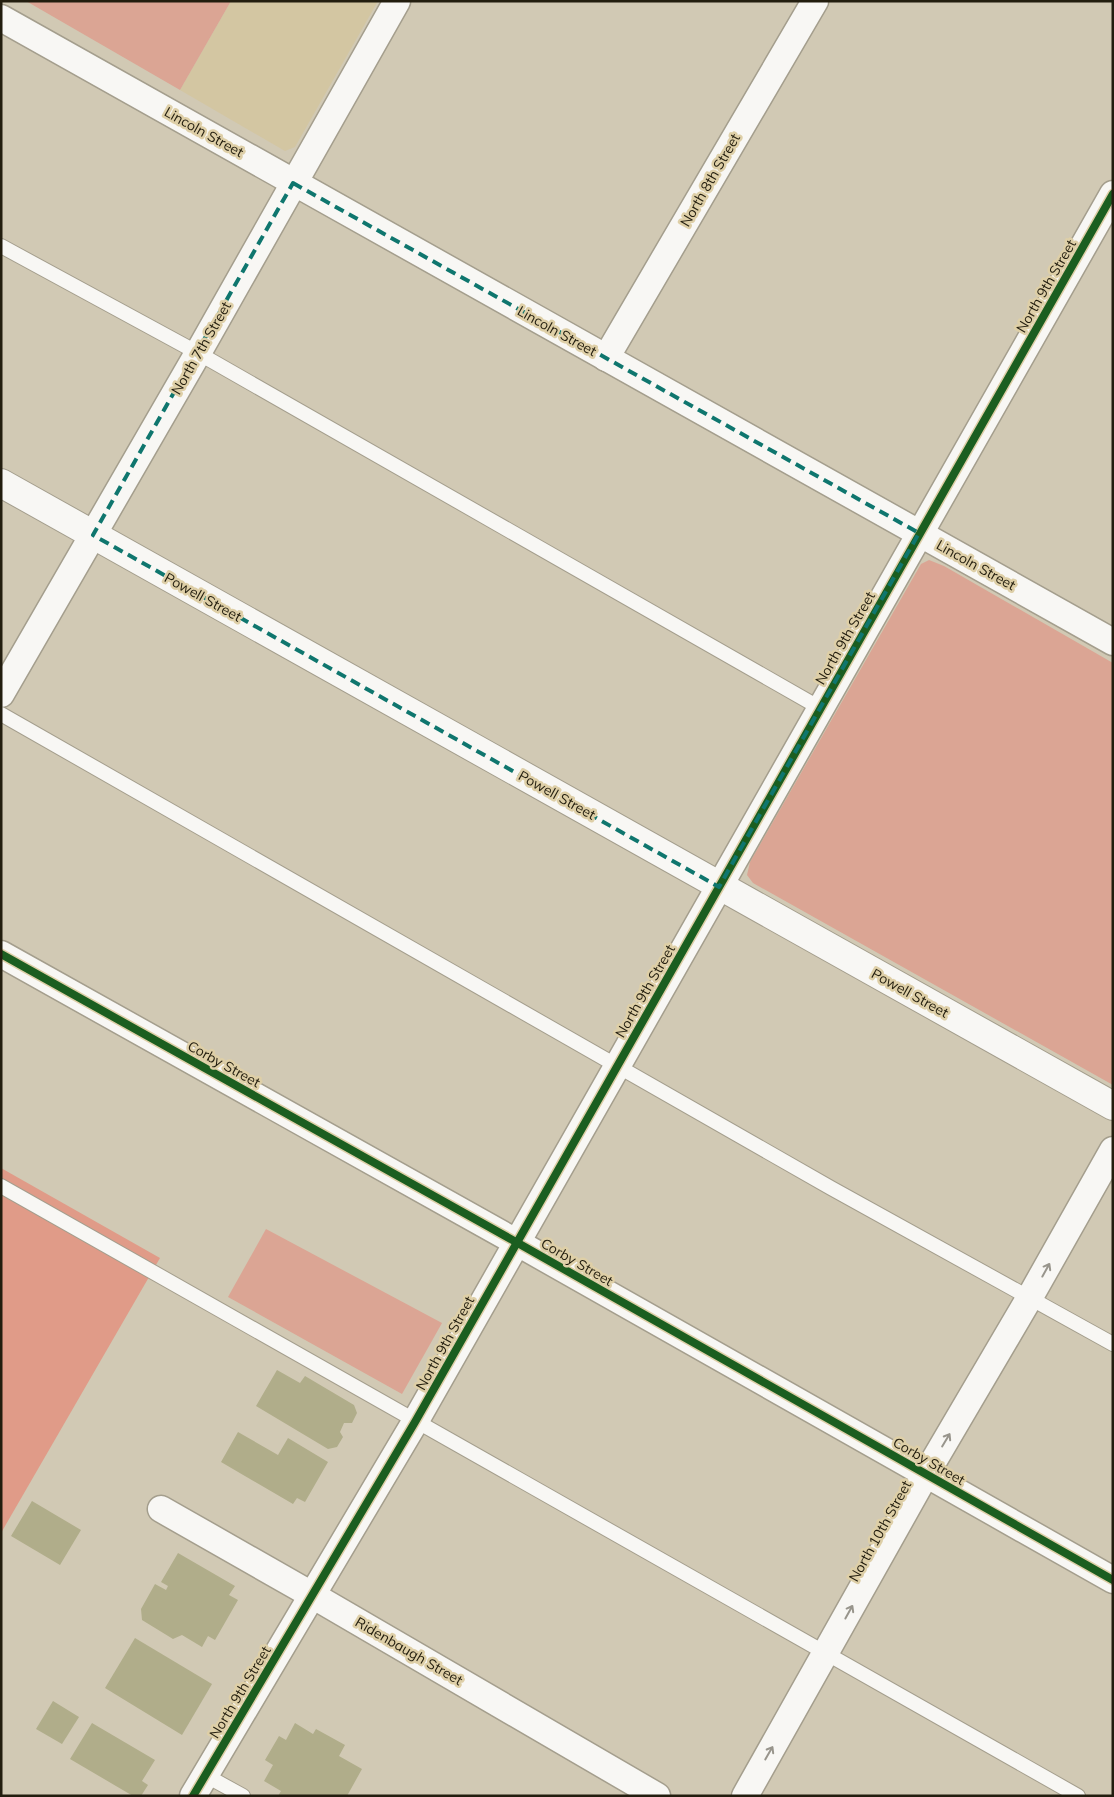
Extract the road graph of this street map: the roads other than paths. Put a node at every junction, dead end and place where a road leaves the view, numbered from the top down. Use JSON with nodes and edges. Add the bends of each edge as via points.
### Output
{"nodes":[{"id":1,"x":397,"y":1,"type":"edge"},
{"id":2,"x":815,"y":1,"type":"edge"},
{"id":3,"x":1,"y":18,"type":"edge"},
{"id":4,"x":293,"y":183,"type":"junction"},
{"id":5,"x":1113,"y":194,"type":"edge"},
{"id":6,"x":1,"y":246,"type":"edge"},
{"id":7,"x":198,"y":353,"type":"junction"},
{"id":8,"x":606,"y":358,"type":"junction"},
{"id":9,"x":1,"y":483,"type":"edge"},
{"id":10,"x":920,"y":533,"type":"junction"},
{"id":11,"x":93,"y":535,"type":"junction"},
{"id":12,"x":1113,"y":642,"type":"edge"},
{"id":13,"x":1,"y":694,"type":"edge"},
{"id":14,"x":820,"y":708,"type":"junction"},
{"id":15,"x":1,"y":714,"type":"edge"},
{"id":16,"x":719,"y":886,"type":"junction"},
{"id":17,"x":1,"y":954,"type":"edge"},
{"id":18,"x":617,"y":1066,"type":"junction"},
{"id":19,"x":1113,"y":1106,"type":"edge"},
{"id":20,"x":1113,"y":1150,"type":"edge"},
{"id":21,"x":1,"y":1186,"type":"edge"},
{"id":22,"x":516,"y":1242,"type":"junction"},
{"id":23,"x":1030,"y":1297,"type":"junction"},
{"id":24,"x":1113,"y":1344,"type":"edge"},
{"id":25,"x":415,"y":1422,"type":"junction"},
{"id":26,"x":926,"y":1474,"type":"junction"},
{"id":27,"x":161,"y":1509,"type":"dead end"},
{"id":28,"x":1113,"y":1580,"type":"edge"},
{"id":29,"x":312,"y":1595,"type":"junction"},
{"id":30,"x":826,"y":1653,"type":"junction"},
{"id":31,"x":199,"y":1785,"type":"edge"},
{"id":32,"x":243,"y":1796,"type":"edge"},
{"id":33,"x":657,"y":1796,"type":"edge"},
{"id":34,"x":744,"y":1796,"type":"edge"},
{"id":35,"x":1078,"y":1796,"type":"edge"}],
"edges":[{"from":1,"to":4,"type":"street","name":"North 7th Street"},
{"from":2,"to":8,"type":"street","name":"North 8th Street"},
{"from":3,"to":4,"type":"street","name":"Lincoln Street"},
{"from":4,"to":7,"type":"street","name":"North 7th Street"},
{"from":4,"to":8,"type":"street","name":"Lincoln Street"},
{"from":5,"to":10,"type":"street","name":"North 9th Street"},
{"from":6,"to":7,"type":"lane"},
{"from":7,"to":11,"type":"street","name":"North 7th Street"},
{"from":7,"to":14,"type":"lane"},
{"from":8,"to":10,"type":"street","name":"Lincoln Street"},
{"from":9,"to":11,"type":"street","name":"Powell Street"},
{"from":10,"to":12,"type":"street","name":"Lincoln Street"},
{"from":10,"to":14,"type":"street","name":"North 9th Street"},
{"from":11,"to":13,"type":"street","name":"North 7th Street"},
{"from":11,"to":16,"type":"street","name":"Powell Street"},
{"from":14,"to":16,"type":"street","name":"North 9th Street"},
{"from":15,"to":18,"type":"lane"},
{"from":16,"to":18,"type":"street","name":"North 9th Street"},
{"from":16,"to":19,"type":"street","name":"Powell Street"},
{"from":17,"to":22,"type":"street","name":"Corby Street"},
{"from":18,"to":22,"type":"street","name":"North 9th Street"},
{"from":18,"to":23,"type":"lane"},
{"from":23,"to":20,"type":"street","name":"North 10th Street","one_way":true},
{"from":21,"to":25,"type":"lane"},
{"from":22,"to":25,"type":"street","name":"North 9th Street"},
{"from":22,"to":26,"type":"street","name":"Corby Street"},
{"from":23,"to":24,"type":"lane"},
{"from":26,"to":23,"type":"street","name":"North 10th Street","one_way":true},
{"from":25,"to":29,"type":"street","name":"North 9th Street"},
{"from":25,"to":30,"type":"lane"},
{"from":26,"to":28,"type":"street","name":"Corby Street"},
{"from":30,"to":26,"type":"street","name":"North 10th Street","one_way":true},
{"from":27,"to":29,"type":"street","name":"Ridenbaugh Street"},
{"from":29,"to":31,"type":"street","name":"North 9th Street"},
{"from":29,"to":33,"type":"street","name":"Ridenbaugh Street"},
{"from":34,"to":30,"type":"street","name":"North 10th Street","one_way":true},
{"from":30,"to":35,"type":"lane"},
{"from":31,"to":32,"type":"lane"}]}
